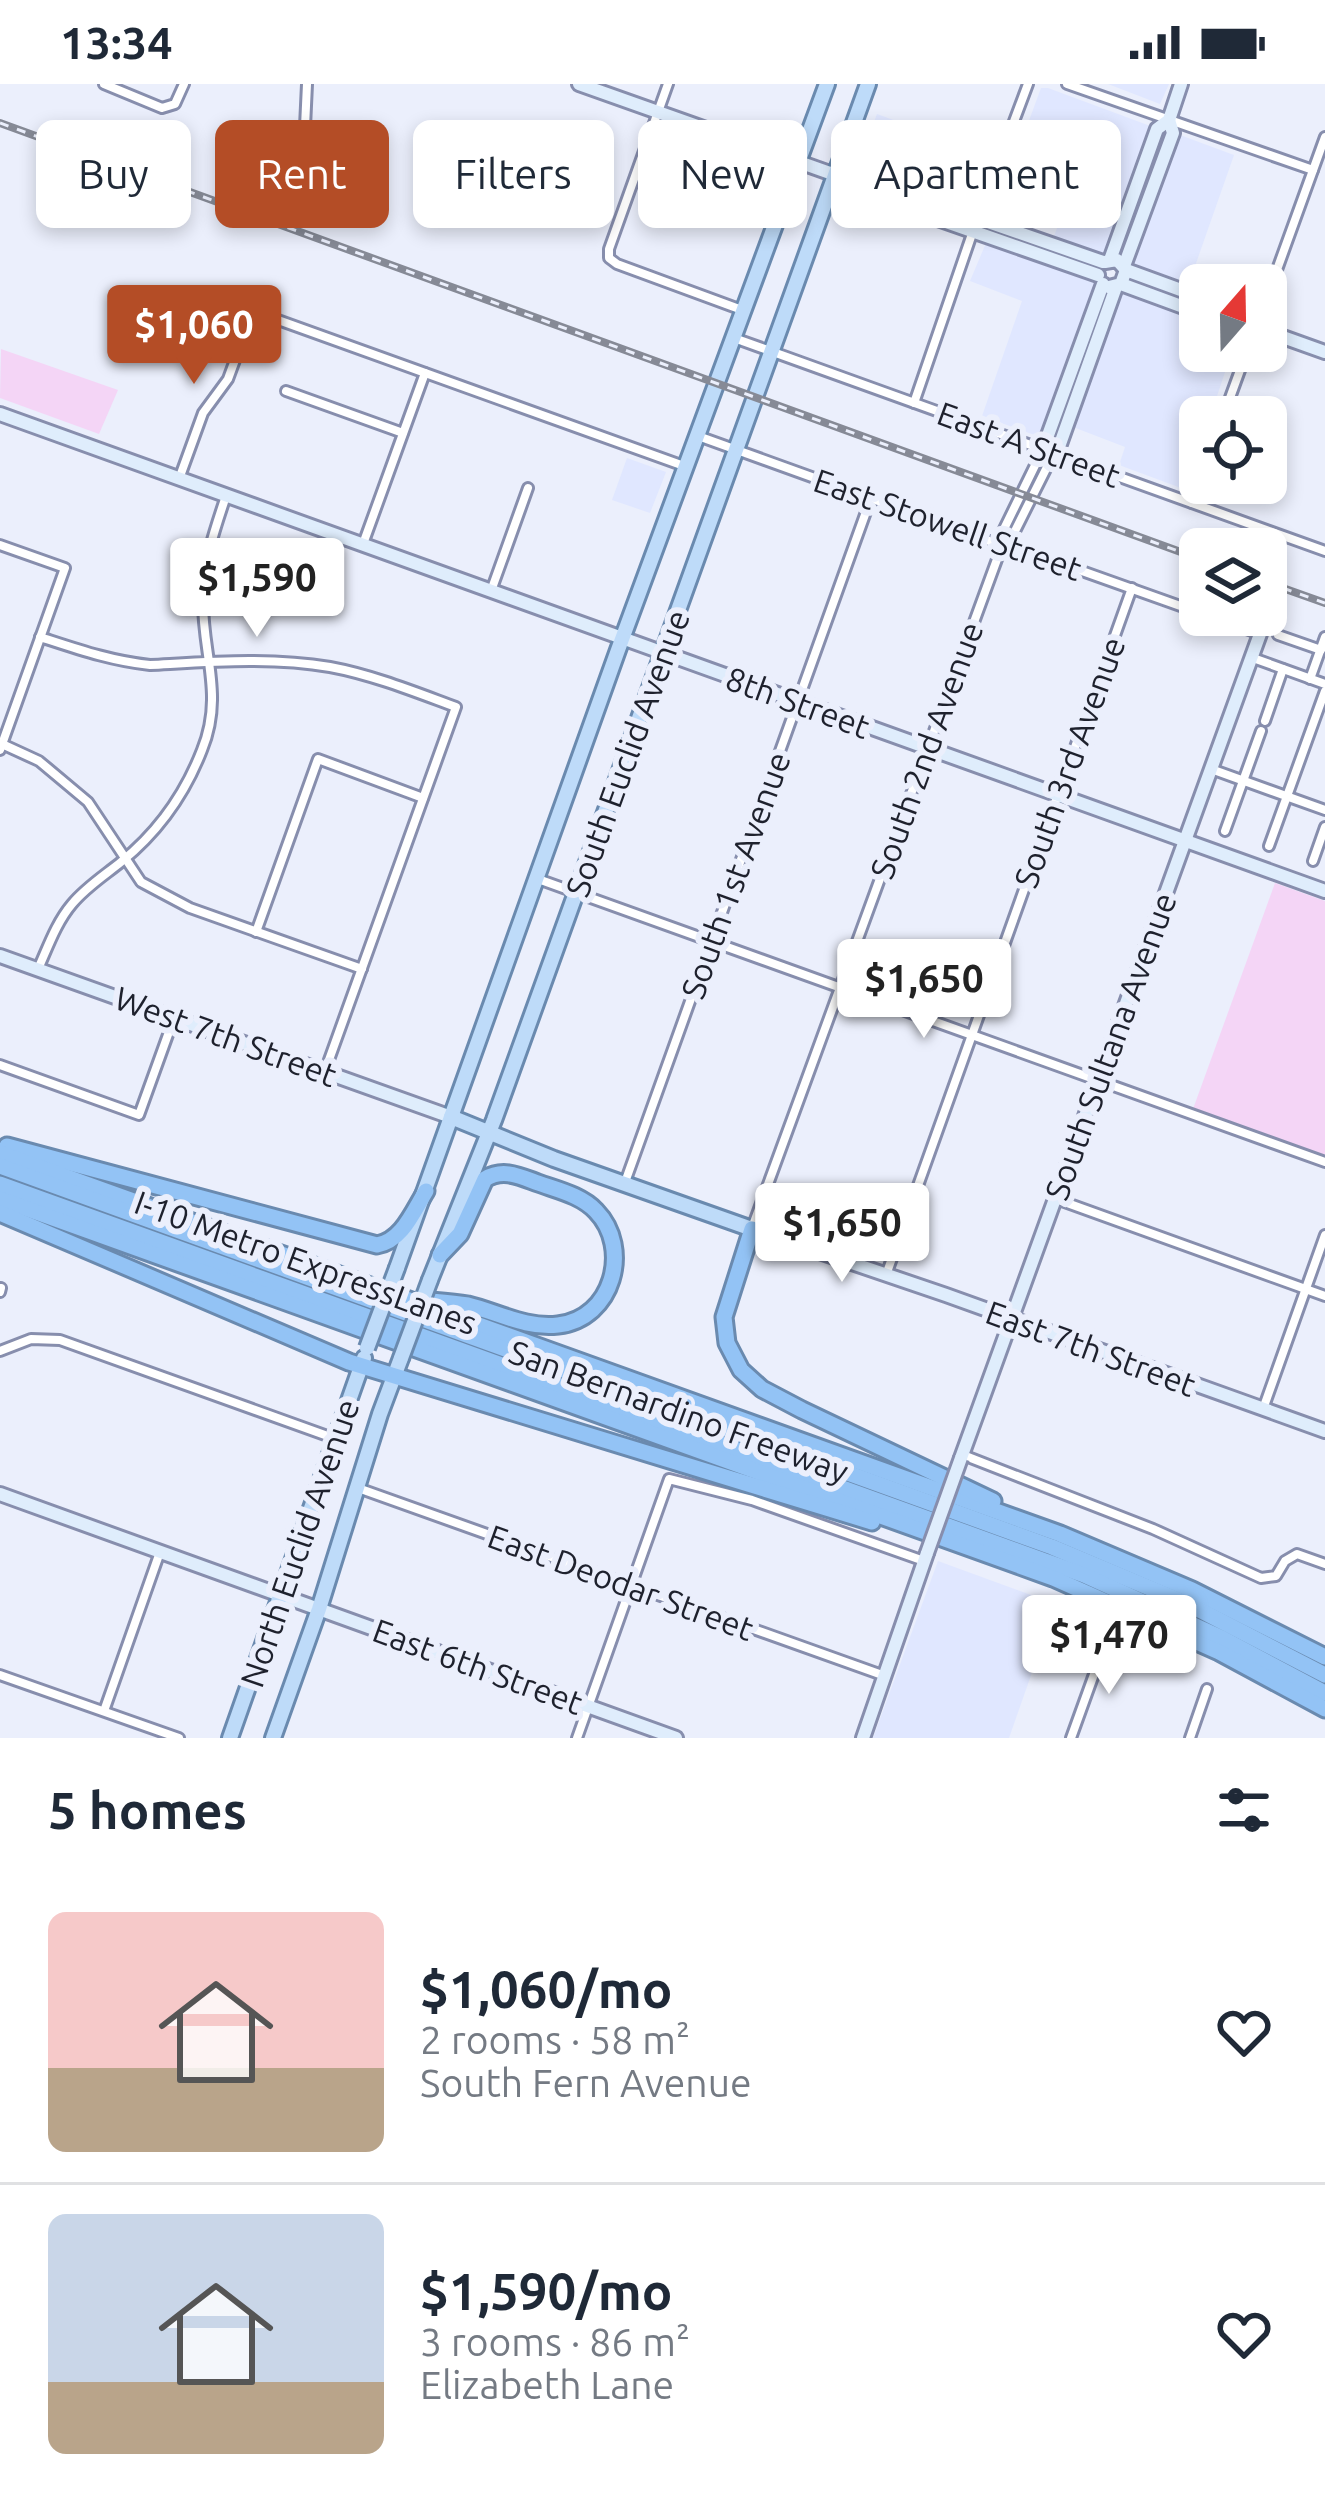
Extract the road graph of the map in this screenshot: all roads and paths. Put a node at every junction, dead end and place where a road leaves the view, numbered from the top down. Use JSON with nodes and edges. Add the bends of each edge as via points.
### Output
{"nodes":[{"id":1,"x":104,"y":84,"type":"edge"},
{"id":2,"x":184,"y":84,"type":"edge"},
{"id":3,"x":307,"y":84,"type":"edge"},
{"id":4,"x":579,"y":84,"type":"edge"},
{"id":5,"x":668,"y":84,"type":"edge"},
{"id":6,"x":827,"y":84,"type":"edge"},
{"id":7,"x":868,"y":84,"type":"edge"},
{"id":8,"x":1028,"y":84,"type":"edge"},
{"id":9,"x":1067,"y":84,"type":"edge"},
{"id":10,"x":1181,"y":84,"type":"edge"},
{"id":11,"x":658,"y":112,"type":"junction"},
{"id":12,"x":305,"y":120,"type":"edge"},
{"id":13,"x":680,"y":120,"type":"edge"},
{"id":14,"x":855,"y":120,"type":"edge"},
{"id":15,"x":1015,"y":120,"type":"edge"},
{"id":16,"x":1168,"y":120,"type":"junction"},
{"id":17,"x":1325,"y":136,"type":"edge"},
{"id":18,"x":807,"y":138,"type":"edge"},
{"id":19,"x":1313,"y":170,"type":"junction"},
{"id":20,"x":831,"y":186,"type":"edge"},
{"id":21,"x":774,"y":228,"type":"edge"},
{"id":22,"x":975,"y":228,"type":"edge"},
{"id":23,"x":985,"y":228,"type":"edge"},
{"id":24,"x":1279,"y":264,"type":"edge"},
{"id":25,"x":1113,"y":273,"type":"junction"},
{"id":26,"x":1179,"y":291,"type":"edge"},
{"id":27,"x":1179,"y":303,"type":"edge"},
{"id":28,"x":743,"y":310,"type":"junction"},
{"id":29,"x":733,"y":338,"type":"junction"},
{"id":30,"x":1287,"y":338,"type":"edge"},
{"id":31,"x":772,"y":352,"type":"junction"},
{"id":32,"x":1325,"y":352,"type":"edge"},
{"id":33,"x":424,"y":373,"type":"junction"},
{"id":34,"x":286,"y":391,"type":"dead end"},
{"id":35,"x":914,"y":403,"type":"junction"},
{"id":36,"x":0,"y":414,"type":"edge"},
{"id":37,"x":403,"y":433,"type":"junction"},
{"id":38,"x":697,"y":436,"type":"junction"},
{"id":39,"x":737,"y":450,"type":"junction"},
{"id":40,"x":1048,"y":451,"type":"junction"},
{"id":41,"x":685,"y":466,"type":"junction"},
{"id":42,"x":179,"y":479,"type":"junction"},
{"id":43,"x":528,"y":488,"type":"dead end"},
{"id":44,"x":226,"y":496,"type":"junction"},
{"id":45,"x":871,"y":498,"type":"junction"},
{"id":46,"x":1179,"y":498,"type":"edge"},
{"id":47,"x":1195,"y":504,"type":"edge"},
{"id":48,"x":1003,"y":543,"type":"junction"},
{"id":49,"x":363,"y":544,"type":"junction"},
{"id":50,"x":0,"y":545,"type":"edge"},
{"id":51,"x":1325,"y":550,"type":"edge"},
{"id":52,"x":1132,"y":588,"type":"junction"},
{"id":53,"x":491,"y":591,"type":"junction"},
{"id":54,"x":1179,"y":605,"type":"edge"},
{"id":55,"x":1259,"y":636,"type":"edge"},
{"id":56,"x":1281,"y":636,"type":"edge"},
{"id":57,"x":40,"y":637,"type":"junction"},
{"id":58,"x":1325,"y":638,"type":"edge"},
{"id":59,"x":622,"y":639,"type":"junction"},
{"id":60,"x":1321,"y":650,"type":"junction"},
{"id":61,"x":664,"y":654,"type":"junction"},
{"id":62,"x":1252,"y":657,"type":"junction"},
{"id":63,"x":211,"y":662,"type":"junction"},
{"id":64,"x":1283,"y":669,"type":"junction"},
{"id":65,"x":1310,"y":679,"type":"junction"},
{"id":66,"x":1325,"y":687,"type":"edge"},
{"id":67,"x":798,"y":701,"type":"junction"},
{"id":68,"x":1,"y":747,"type":"edge"},
{"id":69,"x":926,"y":748,"type":"junction"},
{"id":70,"x":1211,"y":769,"type":"junction"},
{"id":71,"x":1243,"y":782,"type":"junction"},
{"id":72,"x":1058,"y":794,"type":"junction"},
{"id":73,"x":1287,"y":797,"type":"junction"},
{"id":74,"x":423,"y":798,"type":"junction"},
{"id":75,"x":1325,"y":810,"type":"edge"},
{"id":76,"x":1325,"y":826,"type":"edge"},
{"id":77,"x":1225,"y":831,"type":"dead end"},
{"id":78,"x":1185,"y":840,"type":"junction"},
{"id":79,"x":1269,"y":846,"type":"dead end"},
{"id":80,"x":124,"y":859,"type":"junction"},
{"id":81,"x":1312,"y":861,"type":"dead end"},
{"id":82,"x":538,"y":879,"type":"junction"},
{"id":83,"x":1325,"y":891,"type":"edge"},
{"id":84,"x":575,"y":892,"type":"junction"},
{"id":85,"x":256,"y":932,"type":"junction"},
{"id":86,"x":711,"y":941,"type":"junction"},
{"id":87,"x":0,"y":956,"type":"edge"},
{"id":88,"x":38,"y":969,"type":"junction"},
{"id":89,"x":362,"y":969,"type":"junction"},
{"id":90,"x":840,"y":987,"type":"junction"},
{"id":91,"x":175,"y":1017,"type":"junction"},
{"id":92,"x":972,"y":1035,"type":"junction"},
{"id":93,"x":0,"y":1065,"type":"edge"},
{"id":94,"x":325,"y":1071,"type":"junction"},
{"id":95,"x":1098,"y":1080,"type":"junction"},
{"id":96,"x":452,"y":1118,"type":"junction"},
{"id":97,"x":488,"y":1133,"type":"junction"},
{"id":98,"x":0,"y":1149,"type":"edge"},
{"id":99,"x":1325,"y":1162,"type":"edge"},
{"id":100,"x":0,"y":1166,"type":"edge"},
{"id":101,"x":0,"y":1184,"type":"edge"},
{"id":102,"x":624,"y":1185,"type":"junction"},
{"id":103,"x":426,"y":1191,"type":"junction"},
{"id":104,"x":1055,"y":1198,"type":"junction"},
{"id":105,"x":0,"y":1199,"type":"edge"},
{"id":106,"x":0,"y":1213,"type":"edge"},
{"id":107,"x":752,"y":1229,"type":"junction"},
{"id":108,"x":1325,"y":1235,"type":"edge"},
{"id":109,"x":440,"y":1255,"type":"junction"},
{"id":110,"x":886,"y":1274,"type":"junction"},
{"id":111,"x":1306,"y":1289,"type":"junction"},
{"id":112,"x":398,"y":1296,"type":"junction"},
{"id":113,"x":1325,"y":1296,"type":"edge"},
{"id":114,"x":1011,"y":1319,"type":"junction"},
{"id":115,"x":0,"y":1351,"type":"edge"},
{"id":116,"x":361,"y":1367,"type":"junction"},
{"id":117,"x":394,"y":1377,"type":"junction"},
{"id":118,"x":1263,"y":1409,"type":"junction"},
{"id":119,"x":1325,"y":1431,"type":"edge"},
{"id":120,"x":335,"y":1439,"type":"junction"},
{"id":121,"x":962,"y":1457,"type":"junction"},
{"id":122,"x":357,"y":1488,"type":"junction"},
{"id":123,"x":0,"y":1494,"type":"edge"},
{"id":124,"x":920,"y":1529,"type":"junction"},
{"id":125,"x":1060,"y":1534,"type":"junction"},
{"id":126,"x":160,"y":1552,"type":"junction"},
{"id":127,"x":926,"y":1557,"type":"junction"},
{"id":128,"x":1325,"y":1564,"type":"edge"},
{"id":129,"x":631,"y":1586,"type":"junction"},
{"id":130,"x":280,"y":1594,"type":"junction"},
{"id":131,"x":320,"y":1609,"type":"junction"},
{"id":132,"x":1106,"y":1641,"type":"dead end"},
{"id":133,"x":1325,"y":1657,"type":"edge"},
{"id":134,"x":0,"y":1675,"type":"edge"},
{"id":135,"x":1325,"y":1675,"type":"edge"},
{"id":136,"x":885,"y":1676,"type":"junction"},
{"id":137,"x":1207,"y":1689,"type":"dead end"},
{"id":138,"x":1325,"y":1693,"type":"edge"},
{"id":139,"x":589,"y":1706,"type":"junction"},
{"id":140,"x":1325,"y":1709,"type":"edge"},
{"id":141,"x":104,"y":1712,"type":"junction"},
{"id":142,"x":179,"y":1738,"type":"edge"},
{"id":143,"x":230,"y":1738,"type":"edge"},
{"id":144,"x":273,"y":1738,"type":"edge"},
{"id":145,"x":577,"y":1738,"type":"edge"},
{"id":146,"x":676,"y":1738,"type":"edge"},
{"id":147,"x":863,"y":1738,"type":"edge"},
{"id":148,"x":1071,"y":1738,"type":"edge"},
{"id":149,"x":1190,"y":1738,"type":"edge"}],
"edges":[{"from":1,"to":2,"type":"street","via":[[158,107],[171,106]]},
{"from":3,"to":12,"type":"street"},
{"from":4,"to":11,"type":"street"},
{"from":5,"to":11,"type":"street"},
{"from":6,"to":18,"type":"main road"},
{"from":7,"to":14,"type":"main road"},
{"from":8,"to":15,"type":"street"},
{"from":9,"to":16,"type":"street"},
{"from":10,"to":16,"type":"street"},
{"from":11,"to":13,"type":"street"},
{"from":11,"to":28,"type":"street","via":[[608,258]]},
{"from":16,"to":19,"type":"street"},
{"from":16,"to":25,"type":"street","via":[[1173,133]]},
{"from":17,"to":19,"type":"street"},
{"from":19,"to":24,"type":"street"},
{"from":20,"to":31,"type":"main road"},
{"from":21,"to":28,"type":"main road"},
{"from":22,"to":35,"type":"street"},
{"from":23,"to":25,"type":"street"},
{"from":25,"to":26,"type":"street"},
{"from":25,"to":27,"type":"street"},
{"from":25,"to":40,"type":"street"},
{"from":28,"to":29,"type":"main road"},
{"from":29,"to":31,"type":"street","name":"East A Street"},
{"from":29,"to":38,"type":"main road"},
{"from":30,"to":32,"type":"street"},
{"from":31,"to":35,"type":"street","name":"East A Street"},
{"from":31,"to":39,"type":"main road"},
{"from":33,"to":37,"type":"street"},
{"from":33,"to":41,"type":"street"},
{"from":33,"to":42,"type":"street","via":[[253,311]]},
{"from":34,"to":37,"type":"street"},
{"from":35,"to":40,"type":"street","name":"East A Street"},
{"from":36,"to":42,"type":"street","name":"8th Street"},
{"from":37,"to":49,"type":"street"},
{"from":38,"to":39,"type":"street","name":"East Stowell Street"},
{"from":38,"to":41,"type":"main road","name":"South Euclid Avenue"},
{"from":39,"to":45,"type":"street","name":"East Stowell Street"},
{"from":39,"to":61,"type":"main road","name":"South Euclid Avenue"},
{"from":40,"to":46,"type":"street","name":"East A Street"},
{"from":40,"to":48,"type":"street","name":"South 2nd Avenue"},
{"from":41,"to":59,"type":"main road","name":"South Euclid Avenue"},
{"from":42,"to":44,"type":"street","name":"8th Street"},
{"from":43,"to":53,"type":"street"},
{"from":44,"to":49,"type":"street","name":"8th Street"},
{"from":44,"to":63,"type":"street","via":[[202,596]]},
{"from":45,"to":48,"type":"street","name":"East Stowell Street"},
{"from":45,"to":67,"type":"street","name":"South 1st Avenue"},
{"from":47,"to":51,"type":"street","name":"East A Street"},
{"from":48,"to":52,"type":"street","name":"East Stowell Street"},
{"from":48,"to":69,"type":"street","name":"South 2nd Avenue"},
{"from":49,"to":53,"type":"street","name":"8th Street"},
{"from":50,"to":57,"type":"street","via":[[64,568]]},
{"from":52,"to":54,"type":"street","name":"East Stowell Street"},
{"from":52,"to":72,"type":"street","name":"South 3rd Avenue"},
{"from":53,"to":59,"type":"street","name":"8th Street"},
{"from":55,"to":62,"type":"street","name":"South Sultana Avenue"},
{"from":56,"to":60,"type":"street"},
{"from":57,"to":63,"type":"street","via":[[128,663]]},
{"from":57,"to":68,"type":"street"},
{"from":58,"to":60,"type":"street"},
{"from":59,"to":61,"type":"street","name":"8th Street"},
{"from":59,"to":82,"type":"main road","name":"South Euclid Avenue"},
{"from":60,"to":65,"type":"street"},
{"from":61,"to":67,"type":"street","name":"8th Street"},
{"from":61,"to":84,"type":"main road","name":"South Euclid Avenue"},
{"from":62,"to":64,"type":"street"},
{"from":62,"to":70,"type":"street","name":"South Sultana Avenue"},
{"from":63,"to":74,"type":"street","via":[[330,667],[456,707]]},
{"from":63,"to":80,"type":"street","via":[[213,705],[198,761],[166,815]]},
{"from":64,"to":65,"type":"street"},
{"from":64,"to":71,"type":"street"},
{"from":65,"to":66,"type":"street"},
{"from":66,"to":73,"type":"street"},
{"from":67,"to":69,"type":"street","name":"8th Street"},
{"from":67,"to":86,"type":"street","name":"South 1st Avenue"},
{"from":68,"to":80,"type":"street","via":[[64,779]]},
{"from":69,"to":72,"type":"street","name":"8th Street"},
{"from":69,"to":90,"type":"street","name":"South 2nd Avenue"},
{"from":70,"to":71,"type":"street"},
{"from":70,"to":78,"type":"street","name":"South Sultana Avenue"},
{"from":71,"to":73,"type":"street"},
{"from":71,"to":77,"type":"street"},
{"from":72,"to":78,"type":"street","name":"8th Street"},
{"from":72,"to":92,"type":"street","name":"South 3rd Avenue"},
{"from":73,"to":75,"type":"street"},
{"from":73,"to":79,"type":"street"},
{"from":74,"to":85,"type":"street","via":[[318,759]]},
{"from":74,"to":89,"type":"street"},
{"from":76,"to":81,"type":"street"},
{"from":78,"to":83,"type":"street","name":"8th Street"},
{"from":78,"to":95,"type":"street","name":"South Sultana Avenue"},
{"from":80,"to":85,"type":"street","via":[[164,896]]},
{"from":80,"to":88,"type":"street","via":[[71,905]]},
{"from":82,"to":84,"type":"street"},
{"from":82,"to":96,"type":"main road","name":"South Euclid Avenue"},
{"from":84,"to":86,"type":"street"},
{"from":84,"to":97,"type":"main road","name":"South Euclid Avenue"},
{"from":85,"to":89,"type":"street"},
{"from":86,"to":90,"type":"street"},
{"from":86,"to":102,"type":"street","name":"South 1st Avenue"},
{"from":87,"to":88,"type":"street","name":"West 7th Street"},
{"from":88,"to":91,"type":"street","name":"West 7th Street"},
{"from":89,"to":94,"type":"street"},
{"from":90,"to":92,"type":"street"},
{"from":90,"to":107,"type":"street","name":"South 2nd Avenue"},
{"from":91,"to":93,"type":"street","via":[[139,1115]]},
{"from":91,"to":94,"type":"street","name":"West 7th Street"},
{"from":92,"to":95,"type":"street"},
{"from":92,"to":110,"type":"street","name":"South 3rd Avenue"},
{"from":94,"to":96,"type":"street","name":"West 7th Street"},
{"from":95,"to":99,"type":"street"},
{"from":95,"to":104,"type":"street","name":"South Sultana Avenue"},
{"from":96,"to":97,"type":"main road","name":"East 7th Street"},
{"from":96,"to":103,"type":"main road","name":"South Euclid Avenue"},
{"from":97,"to":102,"type":"main road","name":"East 7th Street"},
{"from":97,"to":109,"type":"main road","name":"South Euclid Avenue"},
{"from":98,"to":103,"type":"highway","via":[[377,1245],[403,1229]]},
{"from":98,"to":112,"type":"highway","name":"San Bernardino Freeway"},
{"from":100,"to":135,"type":"highway","name":"I-10 Metro ExpressLanes","via":[[1052,1547],[1190,1605]]},
{"from":101,"to":138,"type":"highway","name":"I-10 Metro ExpressLanes","via":[[1048,1561]]},
{"from":102,"to":107,"type":"main road","name":"East 7th Street"},
{"from":103,"to":116,"type":"main road","name":"North Euclid Avenue","bridge":true},
{"from":104,"to":111,"type":"street"},
{"from":104,"to":114,"type":"street","name":"South Sultana Avenue"},
{"from":105,"to":124,"type":"highway","name":"San Bernardino Freeway"},
{"from":106,"to":116,"type":"highway"},
{"from":107,"to":110,"type":"street","name":"East 7th Street"},
{"from":107,"to":125,"type":"highway","via":[[724,1317],[727,1343],[748,1377],[832,1426]]},
{"from":108,"to":111,"type":"street"},
{"from":109,"to":112,"type":"highway","via":[[460,1234],[485,1179],[505,1173],[590,1205],[608,1227],[615,1258],[604,1297],[566,1324]]},
{"from":109,"to":117,"type":"main road","name":"North Euclid Avenue","bridge":true},
{"from":110,"to":114,"type":"street","name":"East 7th Street"},
{"from":111,"to":113,"type":"street"},
{"from":111,"to":118,"type":"street"},
{"from":112,"to":125,"type":"highway","name":"San Bernardino Freeway"},
{"from":114,"to":118,"type":"street","name":"East 7th Street"},
{"from":114,"to":121,"type":"street","name":"South Sultana Avenue"},
{"from":115,"to":120,"type":"street","via":[[31,1339],[60,1340]]},
{"from":116,"to":117,"type":"highway"},
{"from":116,"to":120,"type":"main road","name":"North Euclid Avenue"},
{"from":117,"to":122,"type":"main road","name":"North Euclid Avenue"},
{"from":117,"to":124,"type":"highway","via":[[868,1521]]},
{"from":118,"to":119,"type":"street","name":"East 7th Street"},
{"from":120,"to":130,"type":"main road","name":"North Euclid Avenue"},
{"from":121,"to":127,"type":"street","name":"South Sultana Avenue","bridge":true},
{"from":121,"to":128,"type":"street","via":[[1262,1578],[1276,1576],[1297,1554]]},
{"from":122,"to":129,"type":"street","name":"East Deodar Street"},
{"from":122,"to":131,"type":"main road","name":"North Euclid Avenue"},
{"from":123,"to":126,"type":"street","name":"East 6th Street"},
{"from":124,"to":140,"type":"highway","name":"San Bernardino Freeway","via":[[1132,1611]]},
{"from":125,"to":133,"type":"highway","name":"San Bernardino Freeway"},
{"from":126,"to":130,"type":"street","name":"East 6th Street"},
{"from":126,"to":141,"type":"street"},
{"from":127,"to":129,"type":"street","via":[[669,1479]]},
{"from":127,"to":136,"type":"street","name":"South Sultana Avenue"},
{"from":129,"to":136,"type":"street","name":"East Deodar Street"},
{"from":129,"to":139,"type":"street"},
{"from":130,"to":131,"type":"street","name":"East 6th Street"},
{"from":130,"to":143,"type":"main road","name":"North Euclid Avenue"},
{"from":131,"to":139,"type":"street","name":"East 6th Street"},
{"from":131,"to":144,"type":"main road","name":"North Euclid Avenue"},
{"from":132,"to":148,"type":"street"},
{"from":134,"to":141,"type":"street"},
{"from":136,"to":147,"type":"street","name":"South Sultana Avenue"},
{"from":137,"to":149,"type":"street"},
{"from":139,"to":145,"type":"street"},
{"from":139,"to":146,"type":"street","name":"East 6th Street"},
{"from":141,"to":142,"type":"street"}]}
